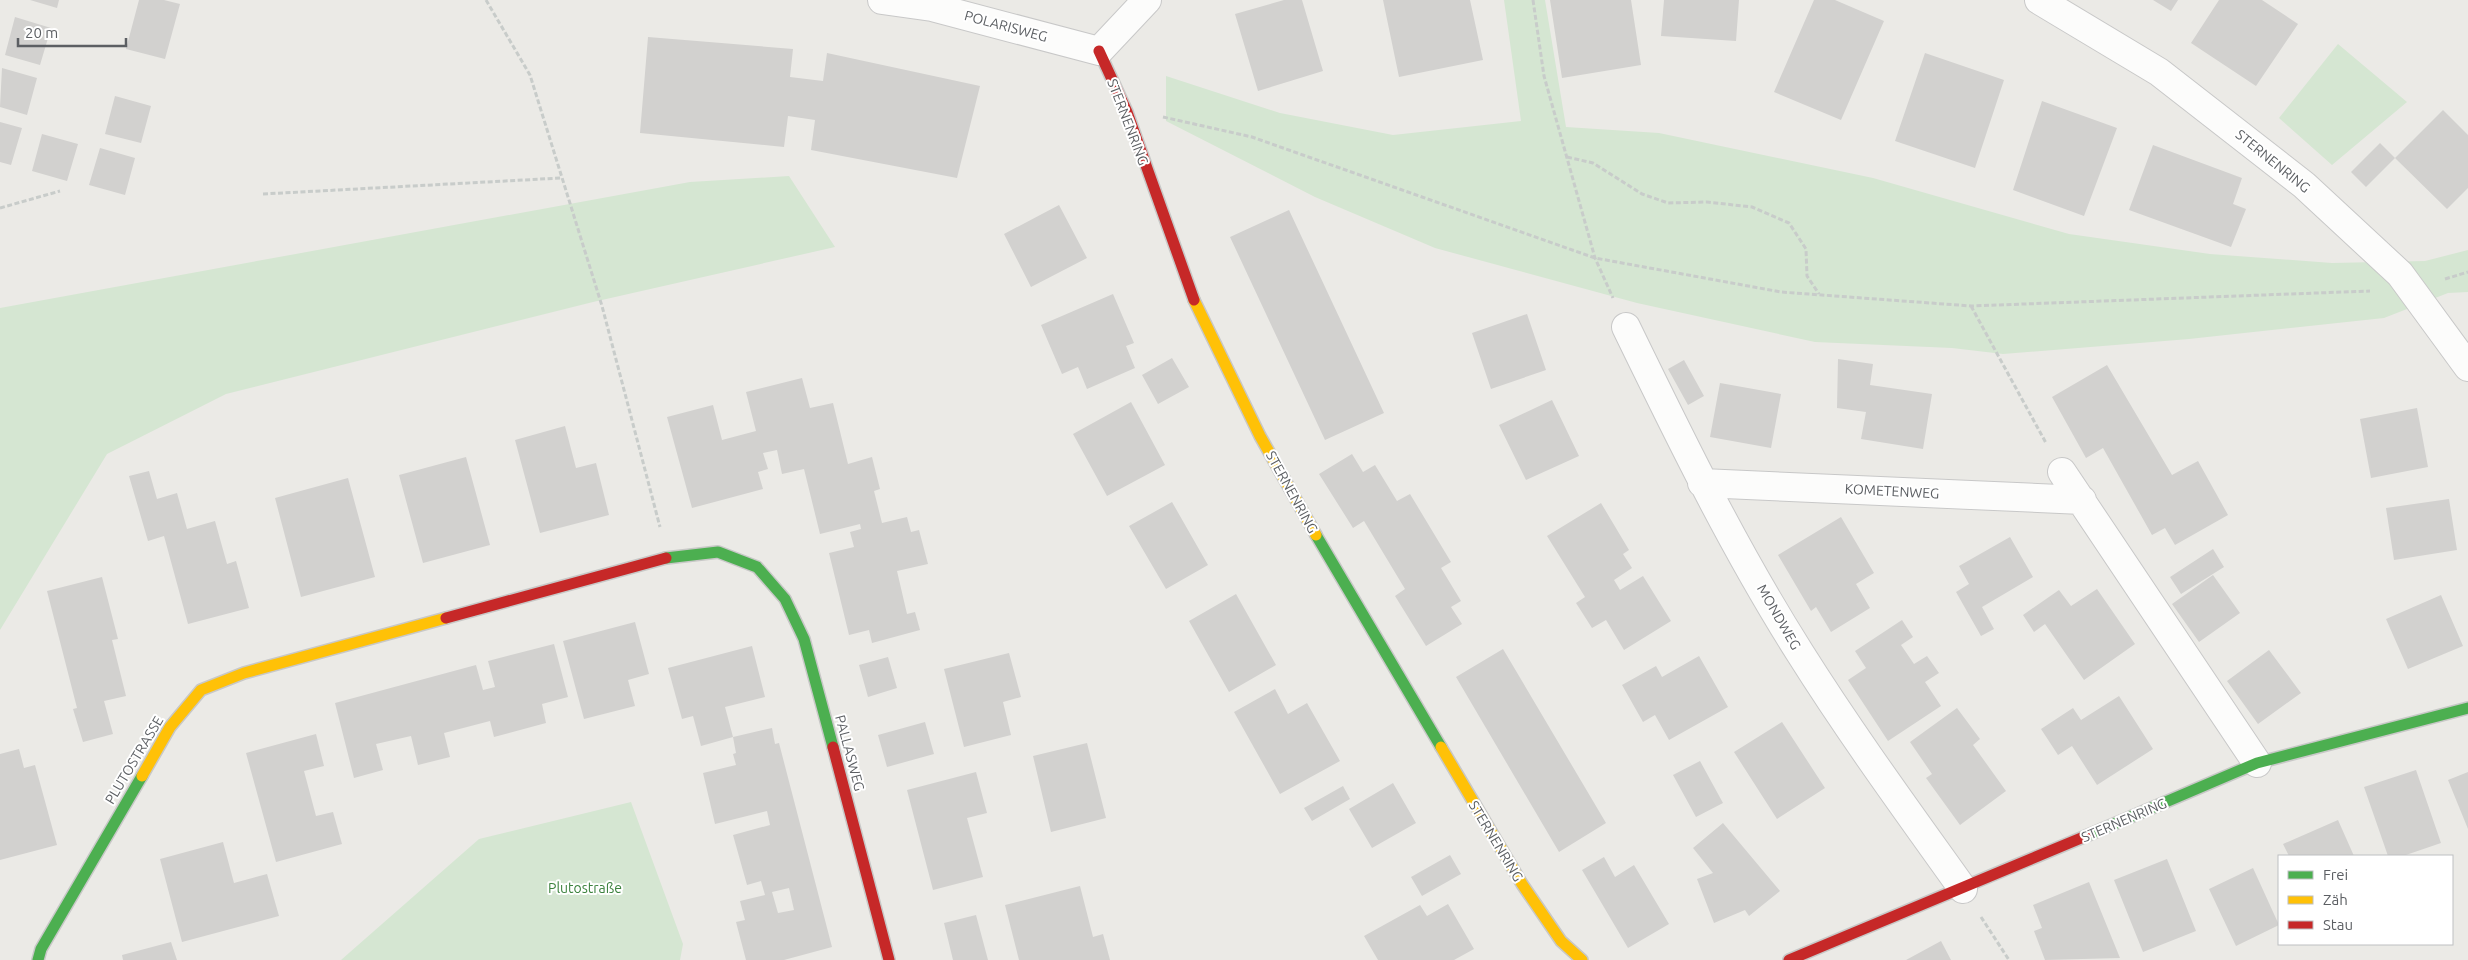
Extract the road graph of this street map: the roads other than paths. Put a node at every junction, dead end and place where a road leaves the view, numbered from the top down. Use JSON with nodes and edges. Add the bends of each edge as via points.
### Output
{"nodes":[{"id":1,"x":882,"y":0,"type":"edge"},
{"id":2,"x":1146,"y":0,"type":"edge"},
{"id":3,"x":2039,"y":0,"type":"edge"},
{"id":4,"x":1099,"y":51,"type":"junction"},
{"id":5,"x":1626,"y":327,"type":"road end"},
{"id":6,"x":2468,"y":368,"type":"edge"},
{"id":7,"x":2062,"y":472,"type":"road end"},
{"id":8,"x":1702,"y":483,"type":"junction"},
{"id":9,"x":2082,"y":500,"type":"junction"},
{"id":10,"x":756,"y":567,"type":"joint"},
{"id":11,"x":2468,"y":708,"type":"edge"},
{"id":12,"x":2257,"y":763,"type":"junction"},
{"id":13,"x":1963,"y":890,"type":"junction"},
{"id":14,"x":38,"y":960,"type":"edge"},
{"id":15,"x":889,"y":960,"type":"edge"},
{"id":16,"x":1582,"y":960,"type":"edge"},
{"id":17,"x":1789,"y":960,"type":"edge"}],
"edges":[{"from":1,"to":4,"type":"street","name":"POLARISWEG","via":[[932,7]]},
{"from":2,"to":4,"type":"street"},
{"from":3,"to":6,"type":"street","name":"STERNENRING","via":[[2159,72],[2304,185],[2400,274]]},
{"from":4,"to":16,"type":"street","name":"STERNENRING","via":[[1127,112],[1189,290],[1260,436],[1335,570],[1522,884],[1561,941]]},
{"from":5,"to":8,"type":"street","name":"MONDWEG"},
{"from":7,"to":9,"type":"street"},
{"from":8,"to":9,"type":"street","name":"KOMETENWEG"},
{"from":8,"to":13,"type":"street","name":"MONDWEG","via":[[1799,653]]},
{"from":9,"to":12,"type":"street"},
{"from":10,"to":14,"type":"street","name":"PLUTOSTRASSE","via":[[718,552],[668,557],[244,673],[201,690],[170,727],[41,949]]},
{"from":10,"to":15,"type":"street","name":"PALLASWEG","via":[[785,598],[804,639]]},
{"from":11,"to":12,"type":"street","name":"STERNENRING"},
{"from":12,"to":13,"type":"street","name":"STERNENRING"},
{"from":13,"to":17,"type":"street","name":"STERNENRING"}]}
